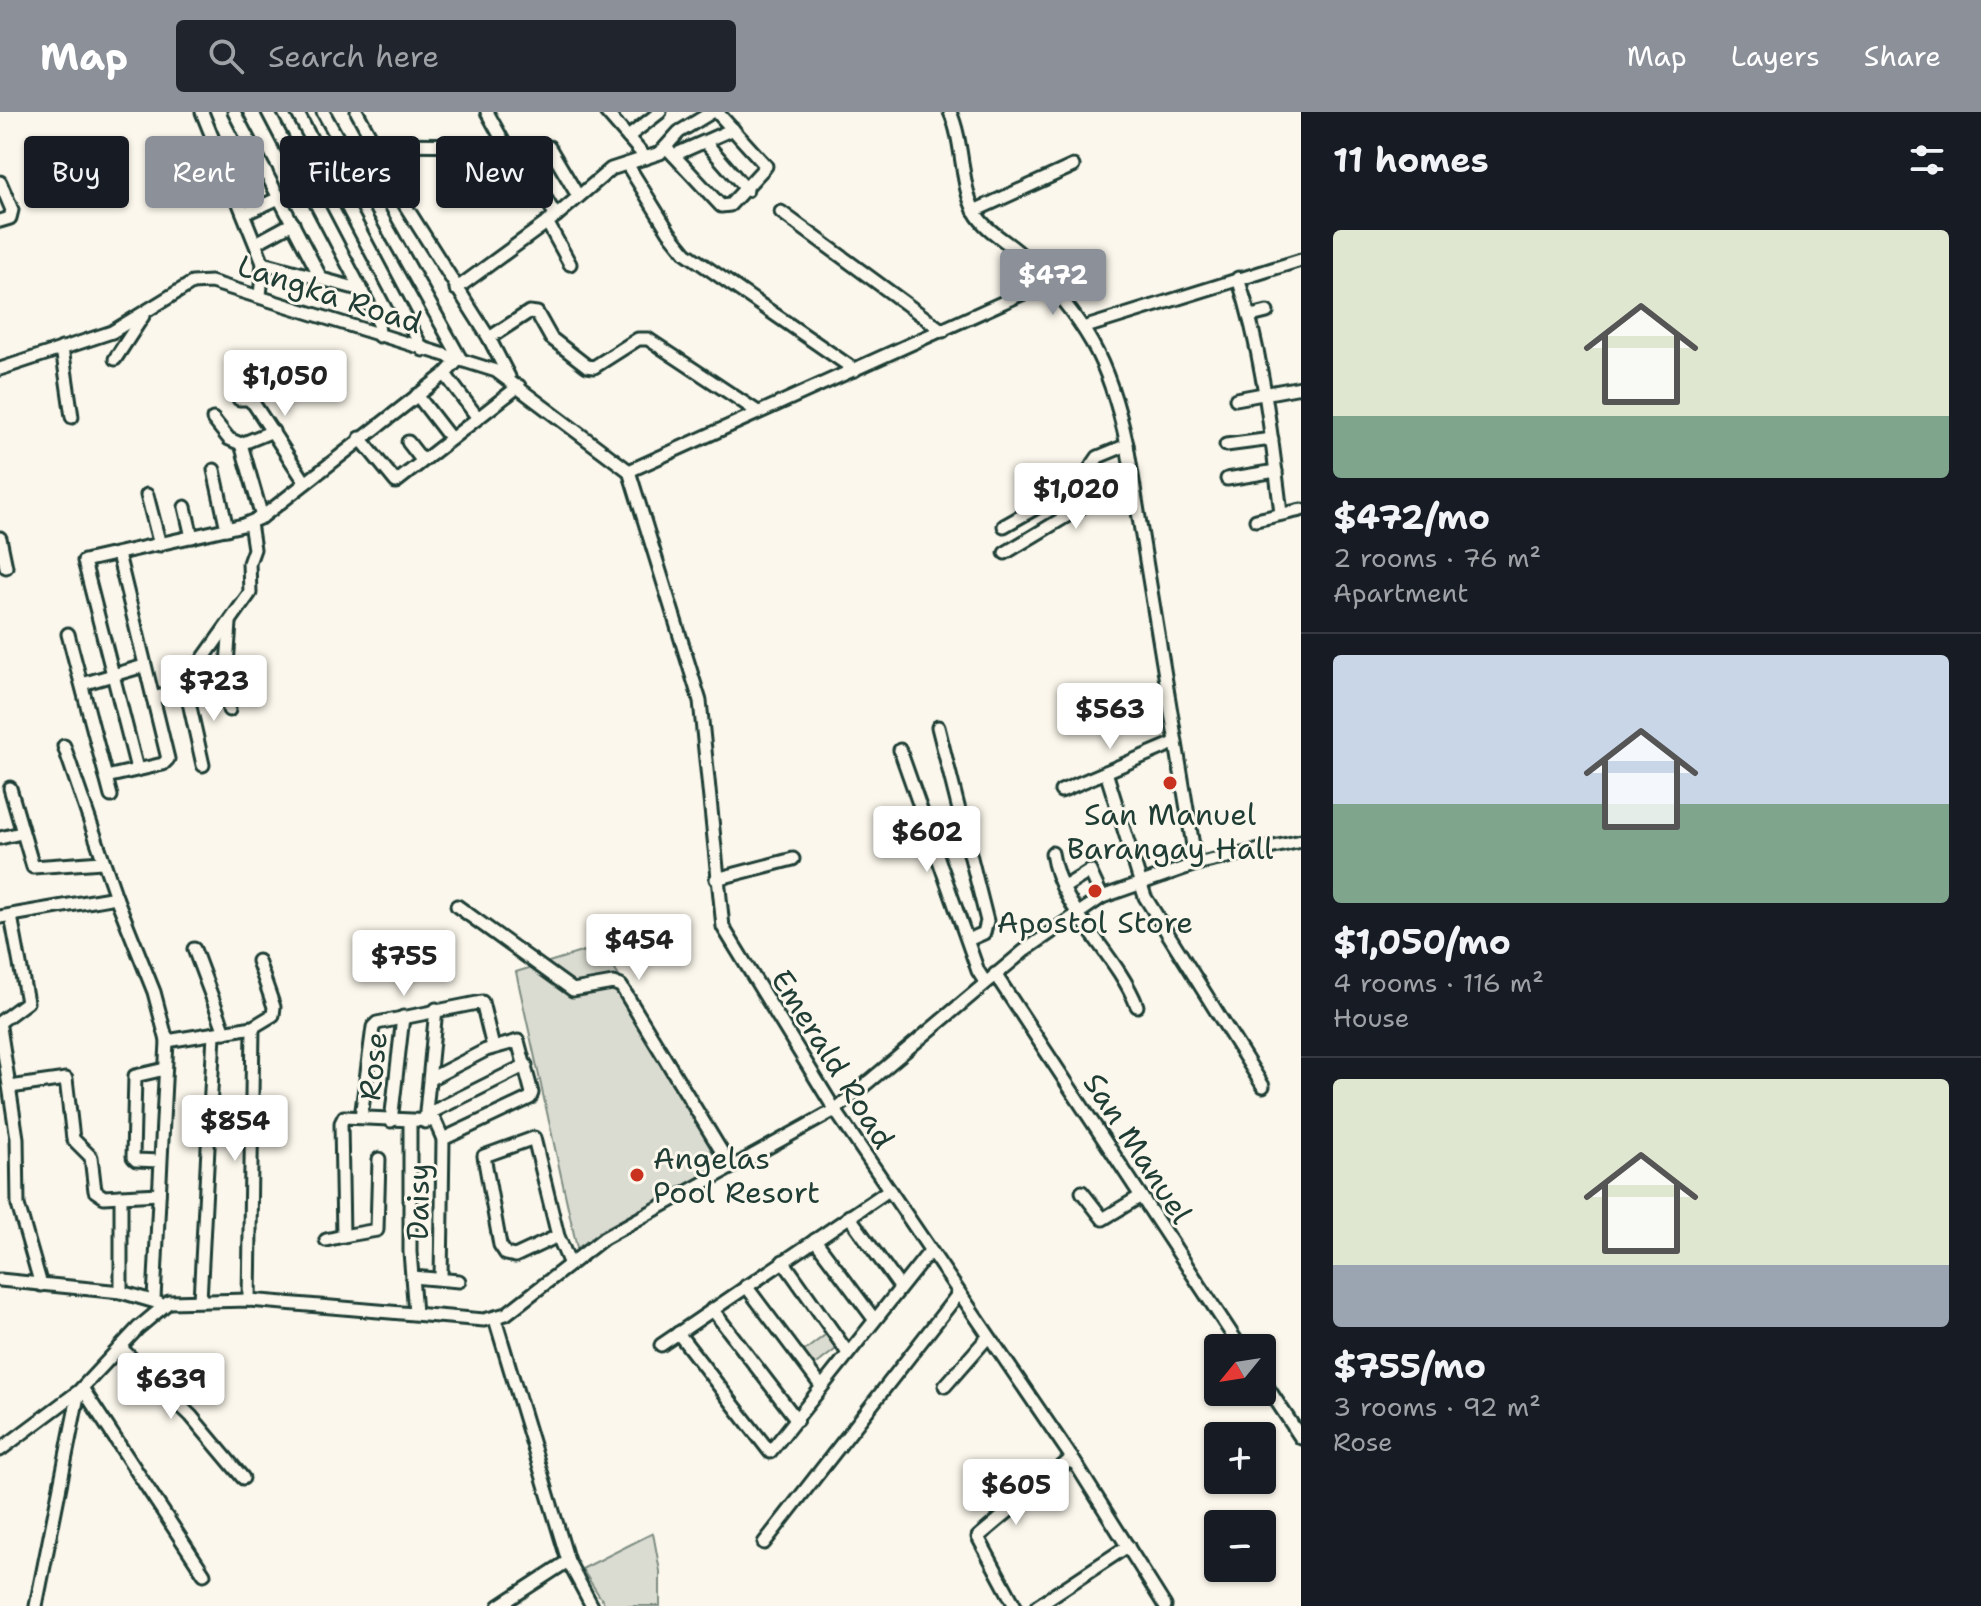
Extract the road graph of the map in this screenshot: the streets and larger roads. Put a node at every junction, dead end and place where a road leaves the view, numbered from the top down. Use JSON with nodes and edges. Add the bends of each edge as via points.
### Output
{"nodes":[{"id":1,"x":202,"y":112,"type":"edge"},
{"id":2,"x":234,"y":112,"type":"edge"},
{"id":3,"x":268,"y":112,"type":"edge"},
{"id":4,"x":297,"y":112,"type":"edge"},
{"id":5,"x":323,"y":112,"type":"edge"},
{"id":6,"x":357,"y":112,"type":"edge"},
{"id":7,"x":487,"y":112,"type":"edge"},
{"id":8,"x":660,"y":112,"type":"edge"},
{"id":9,"x":715,"y":112,"type":"edge"},
{"id":10,"x":950,"y":112,"type":"edge"},
{"id":11,"x":611,"y":114,"type":"edge"},
{"id":12,"x":733,"y":129,"type":"junction"},
{"id":13,"x":212,"y":136,"type":"edge"},
{"id":14,"x":336,"y":136,"type":"edge"},
{"id":15,"x":368,"y":136,"type":"edge"},
{"id":16,"x":628,"y":137,"type":"junction"},
{"id":17,"x":706,"y":143,"type":"junction"},
{"id":18,"x":420,"y":148,"type":"edge"},
{"id":19,"x":671,"y":151,"type":"junction"},
{"id":20,"x":646,"y":158,"type":"junction"},
{"id":21,"x":627,"y":164,"type":"junction"},
{"id":22,"x":1073,"y":166,"type":"dead end"},
{"id":23,"x":266,"y":172,"type":"joint"},
{"id":24,"x":0,"y":182,"type":"edge"},
{"id":25,"x":747,"y":190,"type":"junction"},
{"id":26,"x":578,"y":196,"type":"junction"},
{"id":27,"x":279,"y":198,"type":"junction"},
{"id":28,"x":242,"y":208,"type":"edge"},
{"id":29,"x":376,"y":208,"type":"edge"},
{"id":30,"x":408,"y":208,"type":"edge"},
{"id":31,"x":974,"y":211,"type":"junction"},
{"id":32,"x":781,"y":212,"type":"dead end"},
{"id":33,"x":244,"y":214,"type":"junction"},
{"id":34,"x":552,"y":219,"type":"junction"},
{"id":35,"x":0,"y":221,"type":"edge"},
{"id":36,"x":293,"y":223,"type":"junction"},
{"id":37,"x":256,"y":243,"type":"junction"},
{"id":38,"x":1301,"y":260,"type":"edge"},
{"id":39,"x":263,"y":263,"type":"junction"},
{"id":40,"x":570,"y":264,"type":"dead end"},
{"id":41,"x":321,"y":278,"type":"junction"},
{"id":42,"x":1238,"y":278,"type":"junction"},
{"id":43,"x":1046,"y":283,"type":"junction"},
{"id":44,"x":456,"y":289,"type":"junction"},
{"id":45,"x":362,"y":290,"type":"junction"},
{"id":46,"x":260,"y":296,"type":"junction"},
{"id":47,"x":1267,"y":312,"type":"dead end"},
{"id":48,"x":144,"y":315,"type":"junction"},
{"id":49,"x":1251,"y":316,"type":"junction"},
{"id":50,"x":1086,"y":327,"type":"junction"},
{"id":51,"x":943,"y":331,"type":"junction"},
{"id":52,"x":379,"y":336,"type":"junction"},
{"id":53,"x":489,"y":338,"type":"junction"},
{"id":54,"x":62,"y":348,"type":"junction"},
{"id":55,"x":423,"y":350,"type":"junction"},
{"id":56,"x":115,"y":359,"type":"dead end"},
{"id":57,"x":460,"y":360,"type":"junction"},
{"id":58,"x":0,"y":369,"type":"edge"},
{"id":59,"x":855,"y":370,"type":"junction"},
{"id":60,"x":445,"y":374,"type":"junction"},
{"id":61,"x":509,"y":378,"type":"junction"},
{"id":62,"x":519,"y":386,"type":"junction"},
{"id":63,"x":1301,"y":387,"type":"edge"},
{"id":64,"x":1266,"y":393,"type":"junction"},
{"id":65,"x":417,"y":395,"type":"junction"},
{"id":66,"x":239,"y":399,"type":"dead end"},
{"id":67,"x":1236,"y":399,"type":"dead end"},
{"id":68,"x":758,"y":412,"type":"junction"},
{"id":69,"x":72,"y":417,"type":"dead end"},
{"id":70,"x":478,"y":418,"type":"junction"},
{"id":71,"x":213,"y":419,"type":"dead end"},
{"id":72,"x":273,"y":431,"type":"junction"},
{"id":73,"x":360,"y":438,"type":"junction"},
{"id":74,"x":451,"y":439,"type":"junction"},
{"id":75,"x":1272,"y":439,"type":"junction"},
{"id":76,"x":408,"y":442,"type":"dead end"},
{"id":77,"x":241,"y":444,"type":"junction"},
{"id":78,"x":1127,"y":445,"type":"junction"},
{"id":79,"x":1226,"y":445,"type":"dead end"},
{"id":80,"x":422,"y":460,"type":"junction"},
{"id":81,"x":214,"y":470,"type":"dead end"},
{"id":82,"x":629,"y":471,"type":"junction"},
{"id":83,"x":1276,"y":471,"type":"junction"},
{"id":84,"x":1227,"y":479,"type":"dead end"},
{"id":85,"x":1132,"y":480,"type":"junction"},
{"id":86,"x":305,"y":482,"type":"junction"},
{"id":87,"x":147,"y":495,"type":"dead end"},
{"id":88,"x":185,"y":507,"type":"dead end"},
{"id":89,"x":1301,"y":510,"type":"edge"},
{"id":90,"x":1281,"y":513,"type":"junction"},
{"id":91,"x":262,"y":517,"type":"junction"},
{"id":92,"x":1256,"y":520,"type":"dead end"},
{"id":93,"x":250,"y":523,"type":"junction"},
{"id":94,"x":1004,"y":526,"type":"dead end"},
{"id":95,"x":227,"y":529,"type":"junction"},
{"id":96,"x":192,"y":537,"type":"junction"},
{"id":97,"x":0,"y":538,"type":"edge"},
{"id":98,"x":160,"y":545,"type":"junction"},
{"id":99,"x":1005,"y":553,"type":"dead end"},
{"id":100,"x":118,"y":554,"type":"junction"},
{"id":101,"x":6,"y":567,"type":"dead end"},
{"id":102,"x":230,"y":621,"type":"junction"},
{"id":103,"x":68,"y":634,"type":"dead end"},
{"id":104,"x":144,"y":666,"type":"junction"},
{"id":105,"x":114,"y":676,"type":"junction"},
{"id":106,"x":82,"y":684,"type":"junction"},
{"id":107,"x":186,"y":689,"type":"junction"},
{"id":108,"x":153,"y":698,"type":"junction"},
{"id":109,"x":229,"y":710,"type":"dead end"},
{"id":110,"x":938,"y":727,"type":"dead end"},
{"id":111,"x":1174,"y":743,"type":"junction"},
{"id":112,"x":64,"y":746,"type":"dead end"},
{"id":113,"x":900,"y":750,"type":"dead end"},
{"id":114,"x":203,"y":765,"type":"dead end"},
{"id":115,"x":137,"y":769,"type":"junction"},
{"id":116,"x":1106,"y":772,"type":"junction"},
{"id":117,"x":106,"y":777,"type":"junction"},
{"id":118,"x":10,"y":788,"type":"dead end"},
{"id":119,"x":1061,"y":791,"type":"dead end"},
{"id":120,"x":111,"y":796,"type":"dead end"},
{"id":121,"x":21,"y":833,"type":"junction"},
{"id":122,"x":0,"y":838,"type":"edge"},
{"id":123,"x":1301,"y":841,"type":"edge"},
{"id":124,"x":1052,"y":853,"type":"dead end"},
{"id":125,"x":793,"y":859,"type":"dead end"},
{"id":126,"x":102,"y":862,"type":"junction"},
{"id":127,"x":1196,"y":864,"type":"junction"},
{"id":128,"x":716,"y":879,"type":"junction"},
{"id":129,"x":1139,"y":881,"type":"junction"},
{"id":130,"x":1063,"y":888,"type":"junction"},
{"id":131,"x":116,"y":897,"type":"junction"},
{"id":132,"x":1102,"y":897,"type":"junction"},
{"id":133,"x":457,"y":906,"type":"dead end"},
{"id":134,"x":1079,"y":911,"type":"junction"},
{"id":135,"x":5,"y":916,"type":"edge"},
{"id":136,"x":968,"y":940,"type":"junction"},
{"id":137,"x":194,"y":949,"type":"dead end"},
{"id":138,"x":258,"y":961,"type":"dead end"},
{"id":139,"x":995,"y":974,"type":"junction"},
{"id":140,"x":985,"y":982,"type":"junction"},
{"id":141,"x":1137,"y":1006,"type":"dead end"},
{"id":142,"x":436,"y":1009,"type":"junction"},
{"id":143,"x":403,"y":1017,"type":"junction"},
{"id":144,"x":0,"y":1025,"type":"edge"},
{"id":145,"x":253,"y":1027,"type":"junction"},
{"id":146,"x":219,"y":1033,"type":"junction"},
{"id":147,"x":167,"y":1041,"type":"junction"},
{"id":148,"x":493,"y":1047,"type":"junction"},
{"id":149,"x":526,"y":1065,"type":"junction"},
{"id":150,"x":165,"y":1069,"type":"junction"},
{"id":151,"x":430,"y":1079,"type":"junction"},
{"id":152,"x":1263,"y":1086,"type":"dead end"},
{"id":153,"x":10,"y":1087,"type":"junction"},
{"id":154,"x":835,"y":1110,"type":"junction"},
{"id":155,"x":361,"y":1117,"type":"junction"},
{"id":156,"x":426,"y":1118,"type":"junction"},
{"id":157,"x":391,"y":1121,"type":"junction"},
{"id":158,"x":410,"y":1122,"type":"junction"},
{"id":159,"x":443,"y":1139,"type":"junction"},
{"id":160,"x":379,"y":1159,"type":"dead end"},
{"id":161,"x":160,"y":1161,"type":"junction"},
{"id":162,"x":731,"y":1167,"type":"junction"},
{"id":163,"x":889,"y":1190,"type":"junction"},
{"id":164,"x":1082,"y":1192,"type":"dead end"},
{"id":165,"x":159,"y":1194,"type":"junction"},
{"id":166,"x":121,"y":1196,"type":"junction"},
{"id":167,"x":1141,"y":1196,"type":"junction"},
{"id":168,"x":849,"y":1216,"type":"junction"},
{"id":169,"x":343,"y":1236,"type":"junction"},
{"id":170,"x":558,"y":1236,"type":"junction"},
{"id":171,"x":326,"y":1240,"type":"dead end"},
{"id":172,"x":815,"y":1240,"type":"junction"},
{"id":173,"x":930,"y":1251,"type":"junction"},
{"id":174,"x":783,"y":1261,"type":"junction"},
{"id":175,"x":569,"y":1262,"type":"junction"},
{"id":176,"x":412,"y":1277,"type":"junction"},
{"id":177,"x":441,"y":1279,"type":"junction"},
{"id":178,"x":0,"y":1280,"type":"edge"},
{"id":179,"x":459,"y":1281,"type":"dead end"},
{"id":180,"x":41,"y":1285,"type":"junction"},
{"id":181,"x":746,"y":1286,"type":"junction"},
{"id":182,"x":900,"y":1287,"type":"junction"},
{"id":183,"x":121,"y":1292,"type":"junction"},
{"id":184,"x":959,"y":1293,"type":"junction"},
{"id":185,"x":200,"y":1300,"type":"junction"},
{"id":186,"x":249,"y":1300,"type":"junction"},
{"id":187,"x":158,"y":1302,"type":"junction"},
{"id":188,"x":712,"y":1309,"type":"junction"},
{"id":189,"x":415,"y":1313,"type":"junction"},
{"id":190,"x":495,"y":1319,"type":"junction"},
{"id":191,"x":874,"y":1319,"type":"junction"},
{"id":192,"x":678,"y":1333,"type":"junction"},
{"id":193,"x":1232,"y":1334,"type":"edge"},
{"id":194,"x":988,"y":1337,"type":"junction"},
{"id":195,"x":661,"y":1345,"type":"dead end"},
{"id":196,"x":120,"y":1347,"type":"junction"},
{"id":197,"x":848,"y":1353,"type":"junction"},
{"id":198,"x":821,"y":1386,"type":"junction"},
{"id":199,"x":945,"y":1386,"type":"dead end"},
{"id":200,"x":81,"y":1390,"type":"junction"},
{"id":201,"x":1276,"y":1400,"type":"edge"},
{"id":202,"x":797,"y":1420,"type":"junction"},
{"id":203,"x":1301,"y":1438,"type":"edge"},
{"id":204,"x":0,"y":1450,"type":"edge"},
{"id":205,"x":1072,"y":1458,"type":"junction"},
{"id":206,"x":243,"y":1478,"type":"dead end"},
{"id":207,"x":764,"y":1543,"type":"dead end"},
{"id":208,"x":1128,"y":1546,"type":"junction"},
{"id":209,"x":568,"y":1561,"type":"junction"},
{"id":210,"x":204,"y":1574,"type":"dead end"},
{"id":211,"x":36,"y":1606,"type":"edge"},
{"id":212,"x":499,"y":1606,"type":"edge"},
{"id":213,"x":592,"y":1606,"type":"edge"},
{"id":214,"x":1015,"y":1606,"type":"edge"},
{"id":215,"x":1037,"y":1606,"type":"edge"},
{"id":216,"x":1165,"y":1606,"type":"edge"}],
"edges":[{"from":1,"to":13,"type":"street"},
{"from":2,"to":23,"type":"street"},
{"from":3,"to":45,"type":"street"},
{"from":4,"to":55,"type":"street"},
{"from":5,"to":14,"type":"street"},
{"from":6,"to":15,"type":"street"},
{"from":7,"to":18,"type":"street","via":[[501,145]]},
{"from":8,"to":16,"type":"street"},
{"from":9,"to":12,"type":"street"},
{"from":9,"to":19,"type":"street","via":[[679,132]]},
{"from":10,"to":31,"type":"street"},
{"from":11,"to":16,"type":"street"},
{"from":12,"to":17,"type":"street"},
{"from":12,"to":25,"type":"street","via":[[766,166]]},
{"from":16,"to":20,"type":"street"},
{"from":17,"to":19,"type":"street"},
{"from":17,"to":25,"type":"street"},
{"from":19,"to":20,"type":"street"},
{"from":19,"to":25,"type":"street","via":[[721,206]]},
{"from":20,"to":21,"type":"street"},
{"from":21,"to":26,"type":"street","via":[[611,169]]},
{"from":21,"to":59,"type":"street","via":[[686,253]]},
{"from":22,"to":31,"type":"street"},
{"from":23,"to":27,"type":"street"},
{"from":24,"to":35,"type":"street","via":[[12,210],[10,218]]},
{"from":26,"to":34,"type":"street"},
{"from":26,"to":34,"type":"street","via":[[549,147],[521,148]]},
{"from":27,"to":33,"type":"street"},
{"from":27,"to":36,"type":"street"},
{"from":28,"to":33,"type":"street"},
{"from":29,"to":57,"type":"street","via":[[460,351]]},
{"from":30,"to":44,"type":"street"},
{"from":31,"to":43,"type":"street"},
{"from":32,"to":51,"type":"street"},
{"from":33,"to":37,"type":"street"},
{"from":34,"to":40,"type":"street"},
{"from":34,"to":44,"type":"street"},
{"from":36,"to":37,"type":"street"},
{"from":36,"to":41,"type":"street"},
{"from":37,"to":39,"type":"street"},
{"from":38,"to":42,"type":"street"},
{"from":39,"to":41,"type":"street"},
{"from":39,"to":46,"type":"street"},
{"from":41,"to":45,"type":"street"},
{"from":42,"to":49,"type":"street"},
{"from":42,"to":50,"type":"street"},
{"from":43,"to":50,"type":"street"},
{"from":43,"to":51,"type":"street"},
{"from":44,"to":53,"type":"street"},
{"from":45,"to":52,"type":"street","via":[[380,326]]},
{"from":46,"to":48,"type":"street","name":"Langka Road","via":[[198,281]]},
{"from":46,"to":52,"type":"street","name":"Langka Road"},
{"from":47,"to":49,"type":"street"},
{"from":48,"to":54,"type":"street","name":"Langka Road"},
{"from":48,"to":56,"type":"street"},
{"from":49,"to":64,"type":"street"},
{"from":50,"to":78,"type":"street","via":[[1113,385]]},
{"from":51,"to":59,"type":"street"},
{"from":52,"to":55,"type":"street","name":"Langka Road"},
{"from":53,"to":61,"type":"street"},
{"from":53,"to":68,"type":"street","via":[[529,312],[537,313],[551,338],[594,367],[638,339],[648,339]]},
{"from":54,"to":58,"type":"street","name":"Langka Road"},
{"from":54,"to":69,"type":"street"},
{"from":55,"to":57,"type":"street","name":"Langka Road"},
{"from":57,"to":60,"type":"street"},
{"from":57,"to":61,"type":"street","name":"Langka Road"},
{"from":59,"to":68,"type":"street"},
{"from":60,"to":65,"type":"street"},
{"from":60,"to":70,"type":"street"},
{"from":61,"to":62,"type":"street","name":"Langka Road"},
{"from":62,"to":70,"type":"street"},
{"from":62,"to":82,"type":"street","name":"Langka Road"},
{"from":63,"to":64,"type":"street"},
{"from":64,"to":67,"type":"street"},
{"from":64,"to":75,"type":"street"},
{"from":65,"to":73,"type":"street"},
{"from":65,"to":74,"type":"street"},
{"from":66,"to":72,"type":"street","via":[[252,401]]},
{"from":68,"to":82,"type":"street"},
{"from":70,"to":74,"type":"street"},
{"from":71,"to":77,"type":"street","via":[[229,439]]},
{"from":72,"to":77,"type":"street"},
{"from":72,"to":86,"type":"street"},
{"from":73,"to":80,"type":"street","via":[[394,482]]},
{"from":73,"to":86,"type":"street"},
{"from":74,"to":80,"type":"street"},
{"from":75,"to":79,"type":"street"},
{"from":75,"to":83,"type":"street"},
{"from":76,"to":80,"type":"street"},
{"from":77,"to":91,"type":"street"},
{"from":78,"to":85,"type":"street"},
{"from":78,"to":94,"type":"street","via":[[1098,457],[1080,483]]},
{"from":81,"to":95,"type":"street"},
{"from":82,"to":128,"type":"street","name":"Emerald Road","via":[[700,701]]},
{"from":83,"to":84,"type":"street"},
{"from":83,"to":90,"type":"street"},
{"from":85,"to":99,"type":"street"},
{"from":85,"to":111,"type":"street"},
{"from":86,"to":91,"type":"street"},
{"from":87,"to":98,"type":"street"},
{"from":88,"to":96,"type":"street"},
{"from":89,"to":90,"type":"street"},
{"from":90,"to":92,"type":"street"},
{"from":91,"to":93,"type":"street"},
{"from":93,"to":95,"type":"street"},
{"from":93,"to":102,"type":"street","via":[[251,588],[245,606]]},
{"from":95,"to":96,"type":"street"},
{"from":96,"to":98,"type":"street"},
{"from":97,"to":101,"type":"street"},
{"from":98,"to":100,"type":"street"},
{"from":100,"to":104,"type":"street"},
{"from":100,"to":105,"type":"street","via":[[98,555],[84,563]]},
{"from":102,"to":107,"type":"street"},
{"from":102,"to":109,"type":"street"},
{"from":103,"to":106,"type":"street"},
{"from":104,"to":105,"type":"street"},
{"from":104,"to":108,"type":"street"},
{"from":105,"to":106,"type":"street"},
{"from":105,"to":115,"type":"street"},
{"from":106,"to":117,"type":"street"},
{"from":107,"to":108,"type":"street"},
{"from":107,"to":114,"type":"street"},
{"from":108,"to":115,"type":"street","via":[[168,759]]},
{"from":110,"to":136,"type":"street","via":[[987,921],[984,933]]},
{"from":111,"to":116,"type":"street"},
{"from":111,"to":127,"type":"street"},
{"from":112,"to":126,"type":"street"},
{"from":113,"to":136,"type":"street"},
{"from":115,"to":117,"type":"street"},
{"from":116,"to":119,"type":"street"},
{"from":116,"to":129,"type":"street"},
{"from":117,"to":120,"type":"street"},
{"from":118,"to":121,"type":"street"},
{"from":121,"to":122,"type":"street"},
{"from":121,"to":126,"type":"street","via":[[33,867]]},
{"from":123,"to":127,"type":"street"},
{"from":124,"to":130,"type":"street"},
{"from":125,"to":128,"type":"street"},
{"from":126,"to":131,"type":"street"},
{"from":127,"to":129,"type":"street"},
{"from":128,"to":154,"type":"street","name":"Emerald Road","via":[[723,927]]},
{"from":129,"to":132,"type":"street"},
{"from":129,"to":152,"type":"street"},
{"from":130,"to":132,"type":"street","via":[[1090,871]]},
{"from":130,"to":134,"type":"street"},
{"from":131,"to":135,"type":"street"},
{"from":131,"to":147,"type":"street","via":[[154,992]]},
{"from":132,"to":134,"type":"street"},
{"from":133,"to":162,"type":"street","via":[[573,990],[621,986]]},
{"from":134,"to":139,"type":"street"},
{"from":134,"to":141,"type":"street"},
{"from":135,"to":144,"type":"street","via":[[27,1002]]},
{"from":136,"to":140,"type":"street"},
{"from":137,"to":146,"type":"street"},
{"from":138,"to":145,"type":"street","via":[[275,1012]]},
{"from":139,"to":140,"type":"street"},
{"from":139,"to":167,"type":"street","name":"San Manuel"},
{"from":140,"to":154,"type":"street"},
{"from":142,"to":143,"type":"street"},
{"from":142,"to":148,"type":"street","via":[[482,1002]]},
{"from":142,"to":151,"type":"street"},
{"from":143,"to":155,"type":"street","via":[[373,1027]]},
{"from":143,"to":157,"type":"street","name":"Rose"},
{"from":144,"to":153,"type":"street"},
{"from":145,"to":146,"type":"street"},
{"from":145,"to":186,"type":"street"},
{"from":146,"to":147,"type":"street"},
{"from":146,"to":185,"type":"street"},
{"from":147,"to":150,"type":"street"},
{"from":148,"to":149,"type":"street","via":[[518,1041]]},
{"from":148,"to":151,"type":"street"},
{"from":149,"to":156,"type":"street"},
{"from":149,"to":159,"type":"street","name":"Daisy","via":[[530,1098]]},
{"from":150,"to":161,"type":"street"},
{"from":150,"to":161,"type":"street","via":[[135,1076],[134,1159]]},
{"from":151,"to":156,"type":"street"},
{"from":153,"to":166,"type":"street","via":[[66,1079],[73,1139],[91,1157],[95,1191],[104,1197]]},
{"from":153,"to":180,"type":"street","via":[[18,1205]]},
{"from":154,"to":162,"type":"street"},
{"from":154,"to":163,"type":"street","name":"Emerald Road"},
{"from":155,"to":157,"type":"street"},
{"from":155,"to":169,"type":"street","via":[[344,1117],[341,1123]]},
{"from":156,"to":158,"type":"street"},
{"from":156,"to":159,"type":"street","via":[[437,1121]]},
{"from":157,"to":158,"type":"street"},
{"from":158,"to":176,"type":"street"},
{"from":159,"to":177,"type":"street","name":"Daisy"},
{"from":160,"to":169,"type":"street","via":[[377,1230]]},
{"from":161,"to":165,"type":"street"},
{"from":162,"to":175,"type":"street"},
{"from":163,"to":168,"type":"street"},
{"from":163,"to":173,"type":"street","name":"Emerald Road"},
{"from":164,"to":167,"type":"street","via":[[1103,1219]]},
{"from":165,"to":166,"type":"street"},
{"from":165,"to":187,"type":"street"},
{"from":166,"to":183,"type":"street"},
{"from":167,"to":193,"type":"street","name":"San Manuel"},
{"from":168,"to":172,"type":"street"},
{"from":168,"to":182,"type":"street"},
{"from":169,"to":171,"type":"street"},
{"from":170,"to":170,"type":"street","via":[[534,1138],[484,1156],[506,1254],[515,1256]]},
{"from":170,"to":175,"type":"street"},
{"from":172,"to":174,"type":"street"},
{"from":172,"to":191,"type":"street"},
{"from":173,"to":182,"type":"street"},
{"from":173,"to":184,"type":"street","name":"Emerald Road"},
{"from":174,"to":181,"type":"street"},
{"from":174,"to":197,"type":"street"},
{"from":175,"to":190,"type":"street"},
{"from":176,"to":177,"type":"street"},
{"from":176,"to":189,"type":"street"},
{"from":177,"to":179,"type":"street"},
{"from":178,"to":180,"type":"street"},
{"from":180,"to":183,"type":"street"},
{"from":181,"to":188,"type":"street"},
{"from":181,"to":198,"type":"street"},
{"from":182,"to":191,"type":"street"},
{"from":183,"to":187,"type":"street"},
{"from":184,"to":194,"type":"street","name":"Emerald Road"},
{"from":184,"to":207,"type":"street"},
{"from":185,"to":186,"type":"street"},
{"from":185,"to":187,"type":"street"},
{"from":186,"to":189,"type":"street"},
{"from":187,"to":196,"type":"street"},
{"from":188,"to":192,"type":"street"},
{"from":188,"to":202,"type":"street"},
{"from":189,"to":190,"type":"street"},
{"from":190,"to":209,"type":"street"},
{"from":191,"to":197,"type":"street"},
{"from":192,"to":195,"type":"street"},
{"from":192,"to":202,"type":"street","via":[[767,1452]]},
{"from":194,"to":199,"type":"street"},
{"from":194,"to":205,"type":"street","name":"Emerald Road"},
{"from":196,"to":200,"type":"street"},
{"from":196,"to":206,"type":"street","via":[[191,1416]]},
{"from":197,"to":198,"type":"street"},
{"from":198,"to":202,"type":"street"},
{"from":200,"to":204,"type":"street"},
{"from":200,"to":210,"type":"street"},
{"from":200,"to":211,"type":"street"},
{"from":201,"to":203,"type":"street"},
{"from":205,"to":208,"type":"street","name":"Emerald Road"},
{"from":205,"to":214,"type":"street","via":[[978,1537]]},
{"from":208,"to":215,"type":"street"},
{"from":208,"to":216,"type":"street","name":"Emerald Road"},
{"from":209,"to":212,"type":"street"},
{"from":209,"to":213,"type":"street"}]}
